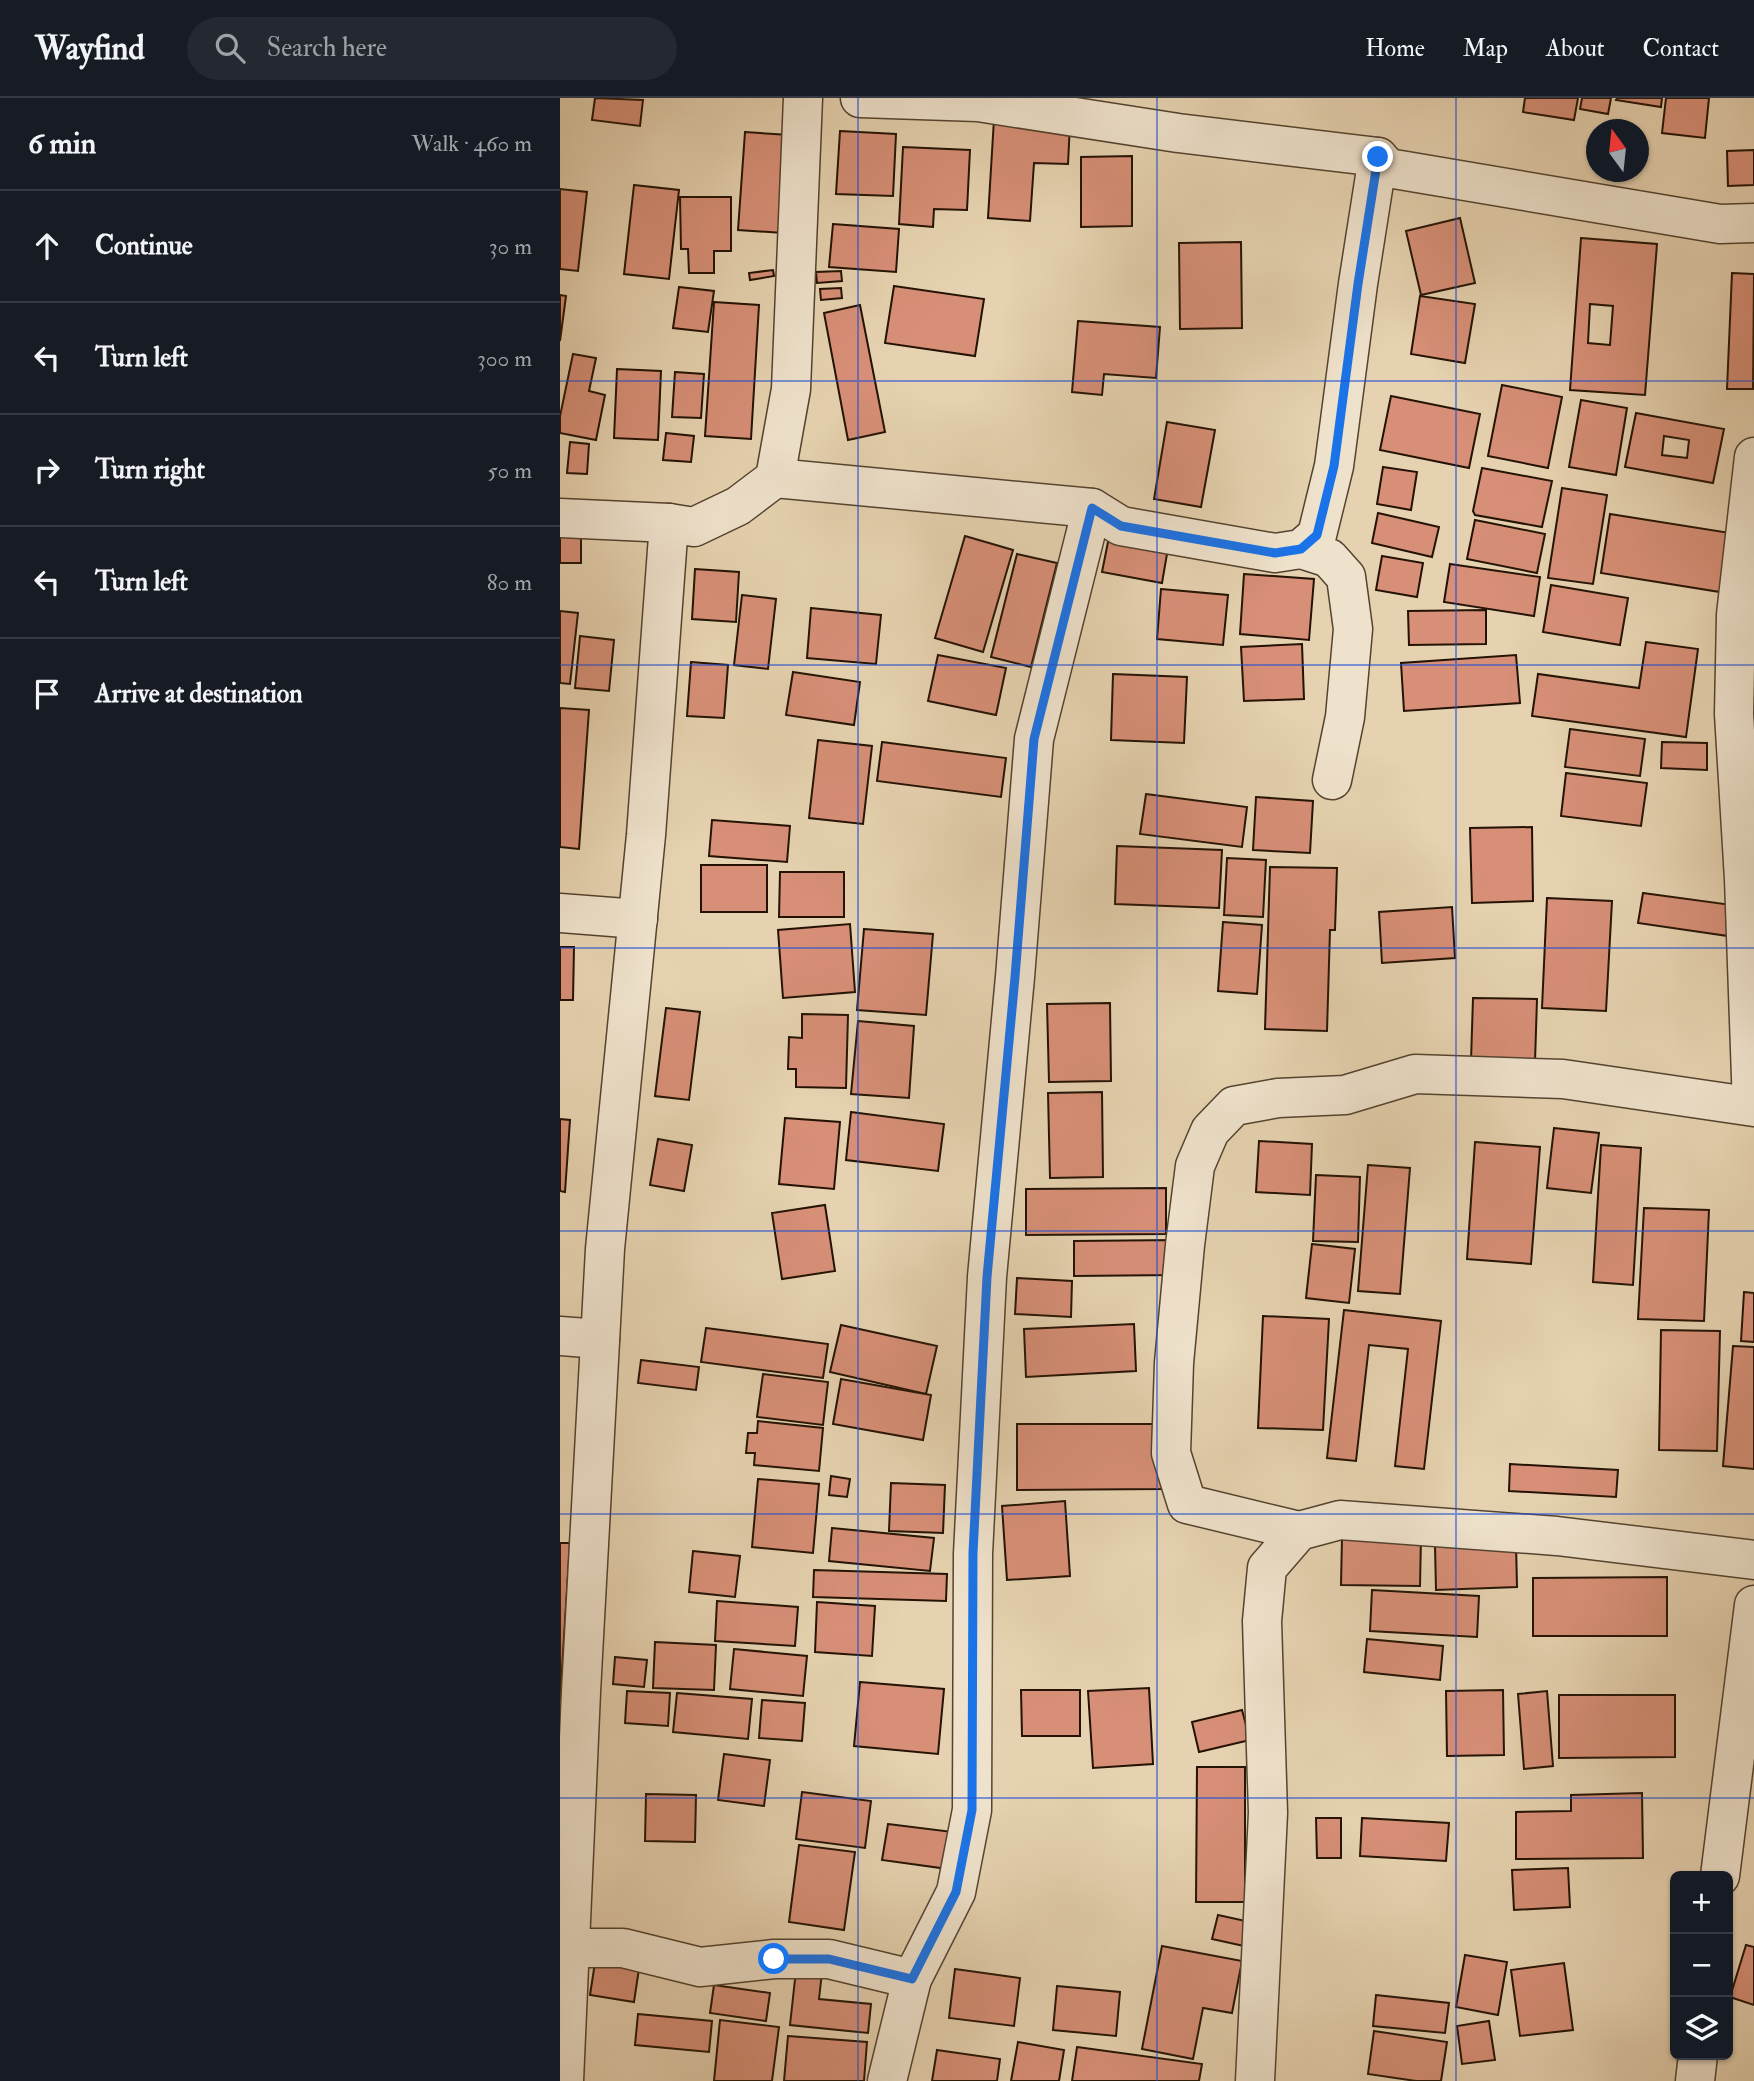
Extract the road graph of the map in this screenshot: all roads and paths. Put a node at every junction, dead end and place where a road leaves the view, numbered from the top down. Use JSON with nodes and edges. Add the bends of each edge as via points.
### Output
{"nodes":[{"id":1,"x":803,"y":98,"type":"edge"},
{"id":2,"x":860,"y":98,"type":"edge"},
{"id":3,"x":1378,"y":157,"type":"junction"},
{"id":4,"x":1754,"y":223,"type":"edge"},
{"id":5,"x":1754,"y":457,"type":"edge"},
{"id":6,"x":775,"y":478,"type":"junction"},
{"id":7,"x":1092,"y":508,"type":"junction"},
{"id":8,"x":560,"y":518,"type":"edge"},
{"id":9,"x":669,"y":523,"type":"junction"},
{"id":10,"x":1301,"y":549,"type":"junction"},
{"id":11,"x":1332,"y":780,"type":"dead end"},
{"id":12,"x":560,"y":913,"type":"edge"},
{"id":13,"x":638,"y":919,"type":"junction"},
{"id":14,"x":1753,"y":1107,"type":"edge"},
{"id":15,"x":560,"y":1336,"type":"edge"},
{"id":16,"x":600,"y":1339,"type":"junction"},
{"id":17,"x":1299,"y":1531,"type":"junction"},
{"id":18,"x":1754,"y":1560,"type":"edge"},
{"id":19,"x":1754,"y":1605,"type":"edge"},
{"id":20,"x":569,"y":1754,"type":"edge"},
{"id":21,"x":1721,"y":1871,"type":"edge"},
{"id":22,"x":570,"y":1948,"type":"junction"},
{"id":23,"x":912,"y":1979,"type":"junction"},
{"id":24,"x":1697,"y":2060,"type":"edge"},
{"id":25,"x":564,"y":2081,"type":"edge"},
{"id":26,"x":887,"y":2081,"type":"edge"},
{"id":27,"x":1255,"y":2081,"type":"edge"},
{"id":28,"x":1695,"y":2081,"type":"edge"}],
"edges":[{"from":1,"to":6,"type":"street","via":[[791,389]]},
{"from":2,"to":3,"type":"street","via":[[978,102]]},
{"from":3,"to":4,"type":"street","via":[[1388,168],[1720,224]]},
{"from":3,"to":10,"type":"street","via":[[1334,466],[1317,535]]},
{"from":5,"to":14,"type":"street","via":[[1736,615],[1734,714]]},
{"from":6,"to":7,"type":"street"},
{"from":6,"to":9,"type":"street","via":[[738,506],[694,527]]},
{"from":7,"to":10,"type":"street","via":[[1121,526],[1275,553]]},
{"from":7,"to":23,"type":"street","via":[[1034,739],[987,1277],[973,1553],[972,1810],[956,1892]]},
{"from":8,"to":9,"type":"street"},
{"from":9,"to":13,"type":"street"},
{"from":10,"to":11,"type":"street","via":[[1329,558],[1346,577],[1353,629],[1345,717]]},
{"from":12,"to":13,"type":"street"},
{"from":13,"to":16,"type":"street"},
{"from":14,"to":17,"type":"street","via":[[1563,1079],[1415,1074],[1345,1095],[1278,1098],[1234,1106],[1210,1131],[1195,1166],[1174,1363],[1171,1453],[1187,1503]]},
{"from":15,"to":16,"type":"street"},
{"from":16,"to":20,"type":"street"},
{"from":17,"to":18,"type":"street","via":[[1340,1520],[1557,1536]]},
{"from":17,"to":27,"type":"street","via":[[1267,1568],[1262,1621],[1268,1814]]},
{"from":19,"to":21,"type":"street"},
{"from":20,"to":22,"type":"street"},
{"from":22,"to":23,"type":"street","via":[[623,1948],[700,1967],[829,1959]]},
{"from":22,"to":25,"type":"street"},
{"from":23,"to":26,"type":"street"},
{"from":24,"to":28,"type":"street"}]}
